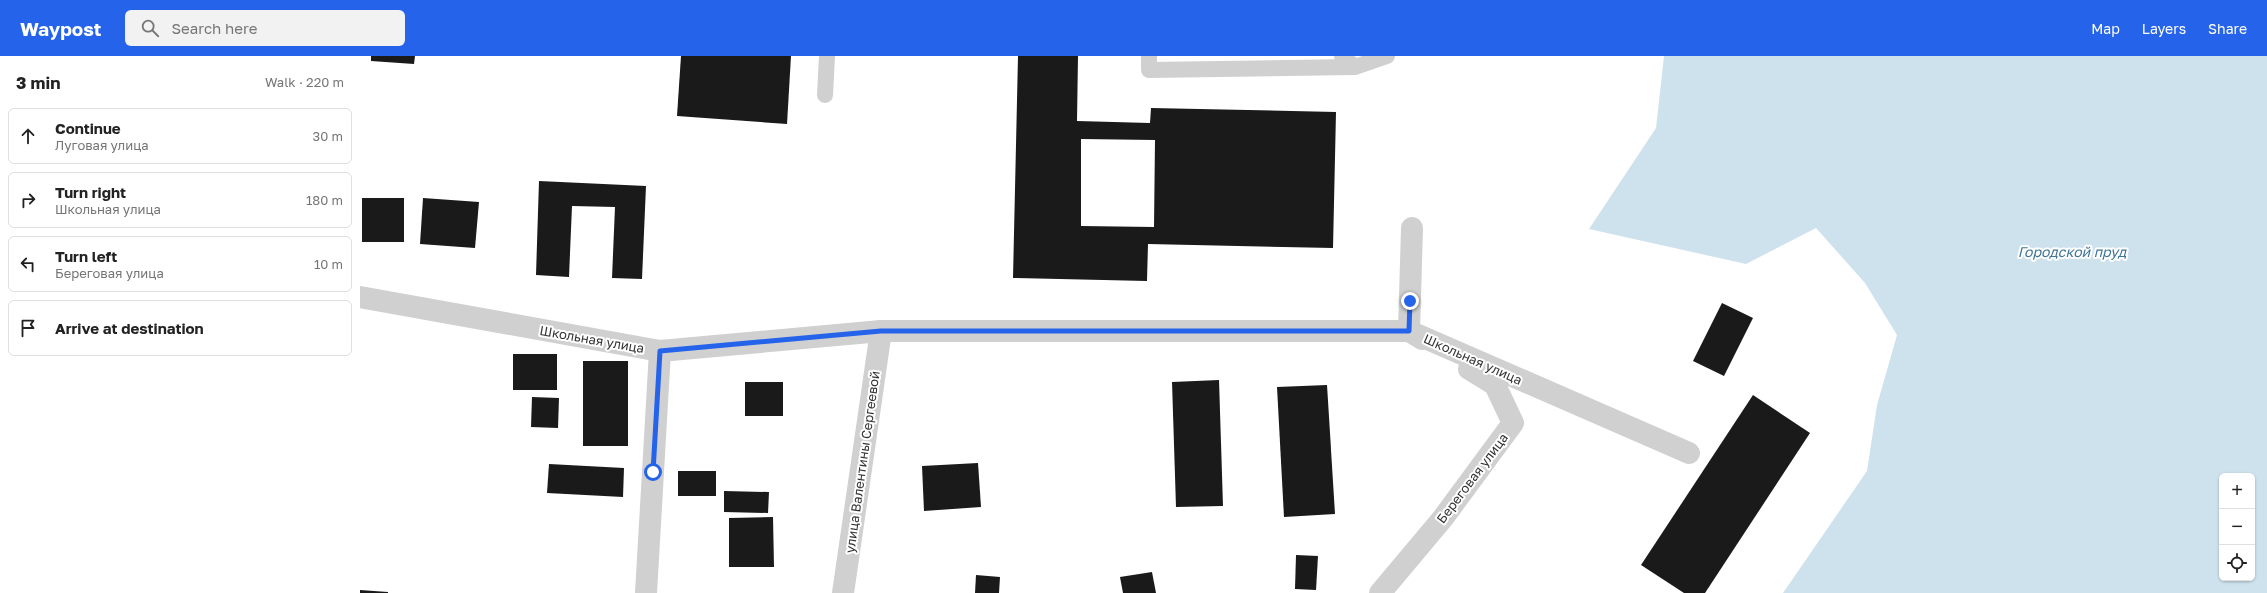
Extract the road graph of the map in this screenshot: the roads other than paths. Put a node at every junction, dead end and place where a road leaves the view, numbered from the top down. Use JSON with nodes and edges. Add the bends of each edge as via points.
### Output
{"nodes":[{"id":1,"x":828,"y":56,"type":"edge"},
{"id":2,"x":1149,"y":56,"type":"edge"},
{"id":3,"x":1342,"y":56,"type":"edge"},
{"id":4,"x":1387,"y":56,"type":"edge"},
{"id":5,"x":1355,"y":67,"type":"junction"},
{"id":6,"x":825,"y":95,"type":"dead end"},
{"id":7,"x":1412,"y":228,"type":"dead end"},
{"id":8,"x":360,"y":297,"type":"edge"},
{"id":9,"x":881,"y":331,"type":"junction"},
{"id":10,"x":1409,"y":331,"type":"junction"},
{"id":11,"x":660,"y":351,"type":"junction"},
{"id":12,"x":1689,"y":453,"type":"dead end"},
{"id":13,"x":646,"y":593,"type":"edge"},
{"id":14,"x":843,"y":593,"type":"edge"},
{"id":15,"x":1380,"y":593,"type":"edge"}],
"edges":[{"from":1,"to":6,"type":"lane"},
{"from":2,"to":5,"type":"lane","via":[[1149,70]]},
{"from":3,"to":5,"type":"lane"},
{"from":4,"to":5,"type":"lane"},
{"from":7,"to":10,"type":"street"},
{"from":8,"to":11,"type":"street","name":"Школьная улица"},
{"from":9,"to":10,"type":"street","name":"Школьная улица"},
{"from":9,"to":11,"type":"street","name":"Школьная улица"},
{"from":9,"to":14,"type":"street","name":"улица Валентины Сергеевой"},
{"from":10,"to":12,"type":"street","name":"Школьная улица"},
{"from":10,"to":15,"type":"street","name":"Береговая улица","via":[[1495,385],[1514,423],[1443,518]]},
{"from":11,"to":13,"type":"street"}]}
